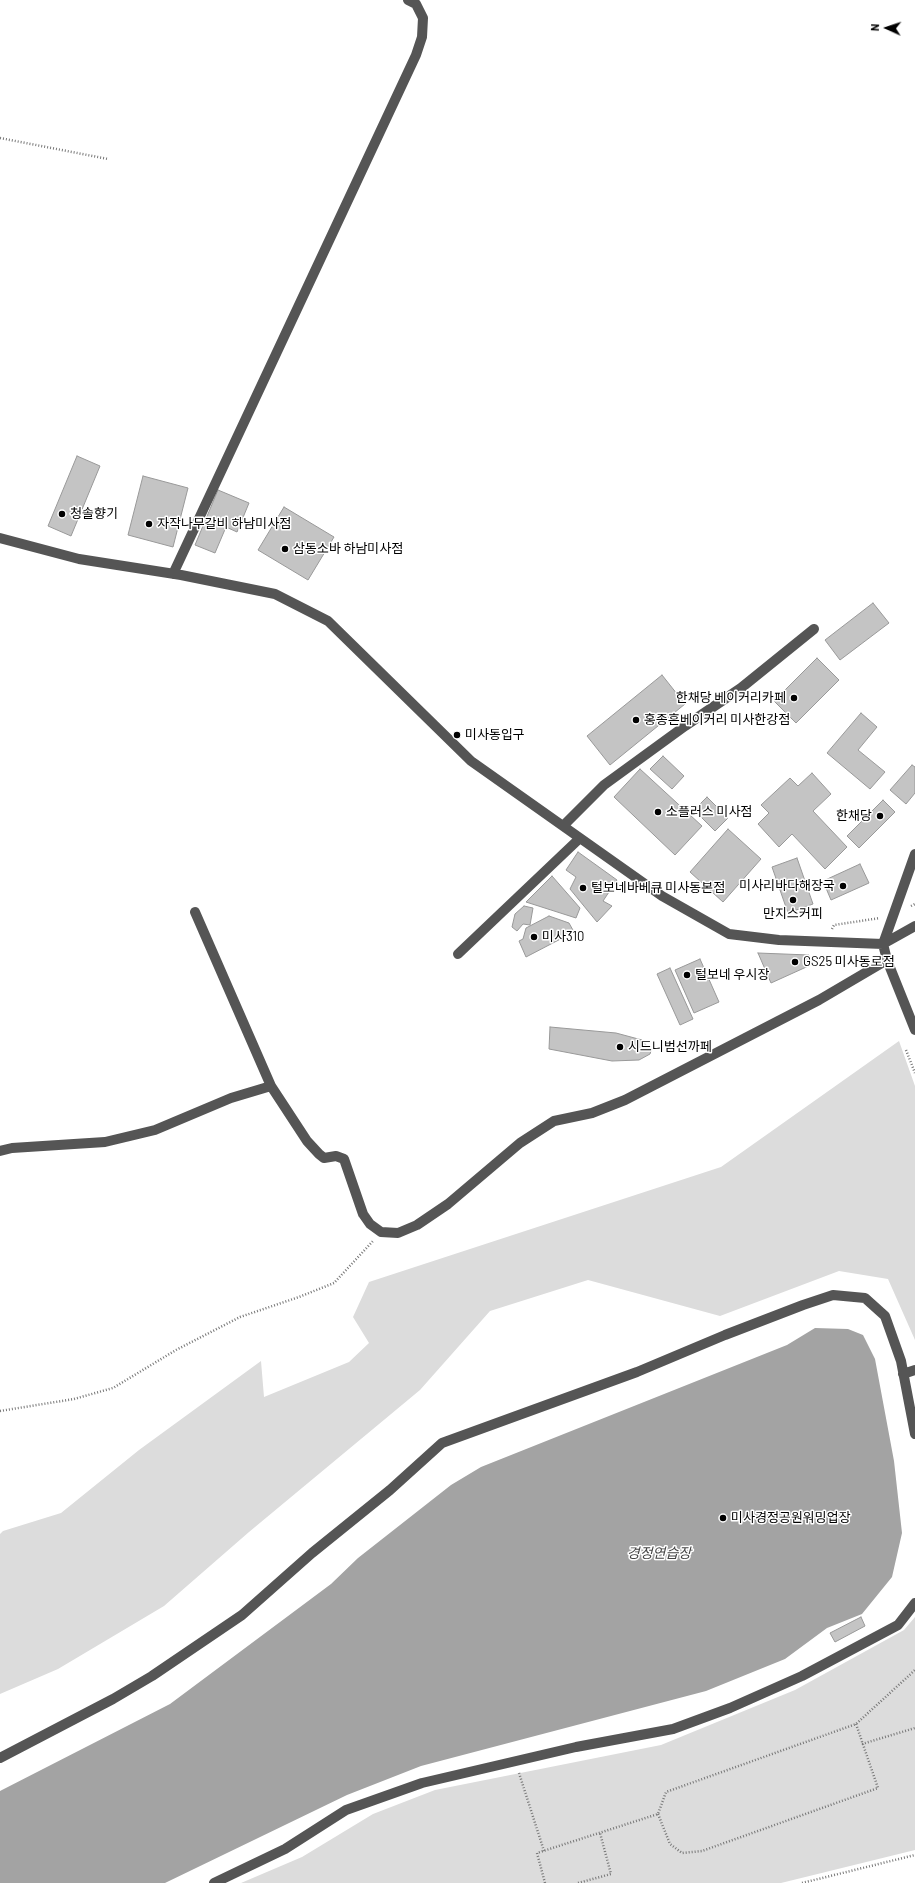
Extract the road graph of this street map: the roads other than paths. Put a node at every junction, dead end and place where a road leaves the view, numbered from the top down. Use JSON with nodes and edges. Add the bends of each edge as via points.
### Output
{"nodes":[{"id":1,"x":408,"y":0,"type":"edge"},
{"id":2,"x":0,"y":538,"type":"edge"},
{"id":3,"x":173,"y":574,"type":"junction"},
{"id":4,"x":814,"y":629,"type":"dead end"},
{"id":5,"x":563,"y":826,"type":"junction"},
{"id":6,"x":580,"y":838,"type":"junction"},
{"id":7,"x":915,"y":854,"type":"edge"},
{"id":8,"x":195,"y":912,"type":"dead end"},
{"id":9,"x":915,"y":926,"type":"edge"},
{"id":10,"x":882,"y":944,"type":"junction"},
{"id":11,"x":458,"y":954,"type":"dead end"},
{"id":12,"x":887,"y":960,"type":"junction"},
{"id":13,"x":915,"y":1030,"type":"edge"},
{"id":14,"x":271,"y":1086,"type":"junction"},
{"id":15,"x":0,"y":1151,"type":"edge"},
{"id":16,"x":915,"y":1370,"type":"edge"},
{"id":17,"x":904,"y":1374,"type":"junction"},
{"id":18,"x":915,"y":1434,"type":"edge"},
{"id":19,"x":915,"y":1603,"type":"edge"},
{"id":20,"x":0,"y":1758,"type":"edge"},
{"id":21,"x":214,"y":1883,"type":"edge"}],
"edges":[{"from":1,"to":3,"type":"street","via":[[416,4],[423,18],[422,37],[416,55]]},
{"from":2,"to":3,"type":"street","via":[[79,559]]},
{"from":3,"to":5,"type":"street","via":[[275,594],[328,621],[471,760]]},
{"from":4,"to":5,"type":"street","via":[[741,688],[604,785]]},
{"from":5,"to":6,"type":"street"},
{"from":6,"to":10,"type":"street","via":[[662,896],[729,934],[779,940]]},
{"from":6,"to":11,"type":"street"},
{"from":7,"to":10,"type":"street"},
{"from":8,"to":14,"type":"street"},
{"from":9,"to":10,"type":"street"},
{"from":10,"to":12,"type":"street"},
{"from":12,"to":13,"type":"street"},
{"from":12,"to":14,"type":"street","via":[[819,1000],[625,1100],[592,1113],[554,1121],[520,1144],[448,1204],[417,1225],[398,1232],[381,1232],[370,1224],[344,1159],[336,1156],[324,1158],[319,1154],[307,1141]]},
{"from":14,"to":15,"type":"street","via":[[231,1098],[154,1130],[105,1142]]},
{"from":16,"to":17,"type":"street"},
{"from":17,"to":18,"type":"street"},
{"from":17,"to":20,"type":"street","via":[[885,1316],[864,1298],[833,1295],[725,1335],[637,1372],[442,1443],[242,1615],[146,1680]]},
{"from":19,"to":21,"type":"street","via":[[898,1625],[802,1676],[730,1708],[672,1729],[422,1783],[346,1810],[285,1849]]}]}
